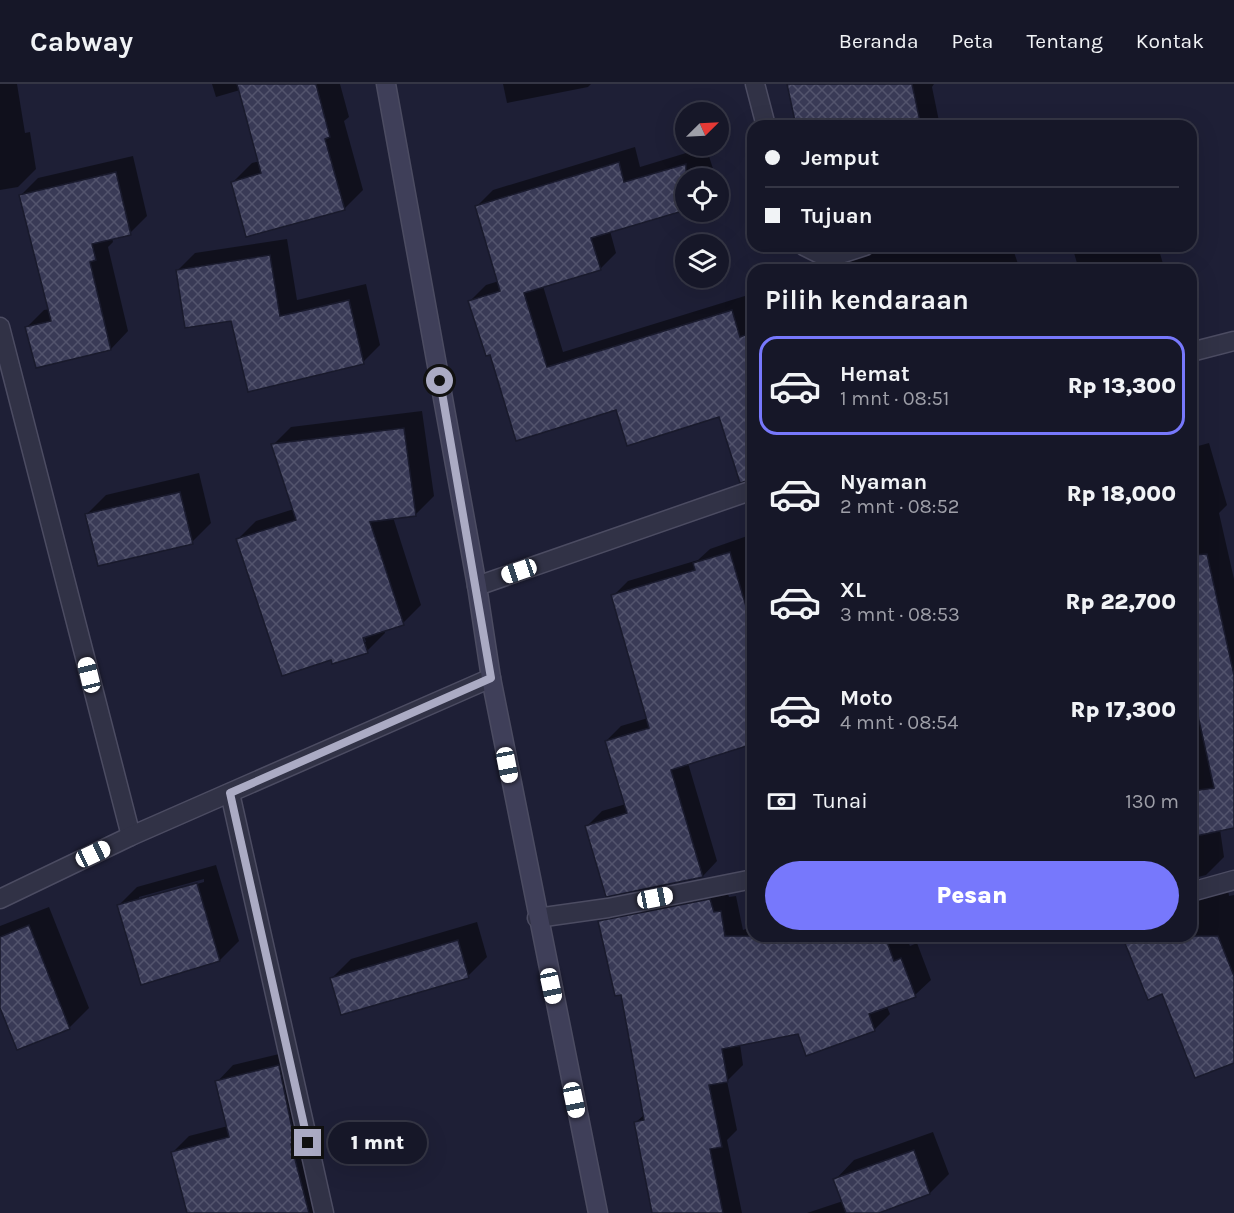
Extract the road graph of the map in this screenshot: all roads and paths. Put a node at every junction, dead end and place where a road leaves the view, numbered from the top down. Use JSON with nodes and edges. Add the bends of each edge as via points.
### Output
{"nodes":[{"id":1,"x":386,"y":84,"type":"edge"},
{"id":2,"x":755,"y":84,"type":"edge"},
{"id":3,"x":764,"y":120,"type":"edge"},
{"id":4,"x":816,"y":252,"type":"edge"},
{"id":5,"x":846,"y":252,"type":"edge"},
{"id":6,"x":0,"y":327,"type":"edge"},
{"id":7,"x":1234,"y":341,"type":"edge"},
{"id":8,"x":1197,"y":350,"type":"edge"},
{"id":9,"x":747,"y":492,"type":"edge"},
{"id":10,"x":477,"y":586,"type":"junction"},
{"id":11,"x":491,"y":678,"type":"junction"},
{"id":12,"x":230,"y":793,"type":"junction"},
{"id":13,"x":131,"y":836,"type":"junction"},
{"id":14,"x":747,"y":880,"type":"edge"},
{"id":15,"x":1234,"y":880,"type":"edge"},
{"id":16,"x":1197,"y":890,"type":"edge"},
{"id":17,"x":0,"y":899,"type":"edge"},
{"id":18,"x":537,"y":918,"type":"junction"},
{"id":19,"x":324,"y":1213,"type":"edge"},
{"id":20,"x":598,"y":1213,"type":"edge"}],
"edges":[{"from":1,"to":10,"type":"main road"},
{"from":2,"to":3,"type":"street"},
{"from":4,"to":5,"type":"street","via":[[828,258]]},
{"from":6,"to":13,"type":"street"},
{"from":7,"to":8,"type":"street"},
{"from":9,"to":10,"type":"street"},
{"from":10,"to":11,"type":"main road"},
{"from":11,"to":12,"type":"street"},
{"from":11,"to":18,"type":"main road"},
{"from":12,"to":13,"type":"street"},
{"from":12,"to":19,"type":"street"},
{"from":13,"to":17,"type":"street"},
{"from":14,"to":18,"type":"street"},
{"from":15,"to":16,"type":"street"},
{"from":18,"to":20,"type":"main road"}]}
